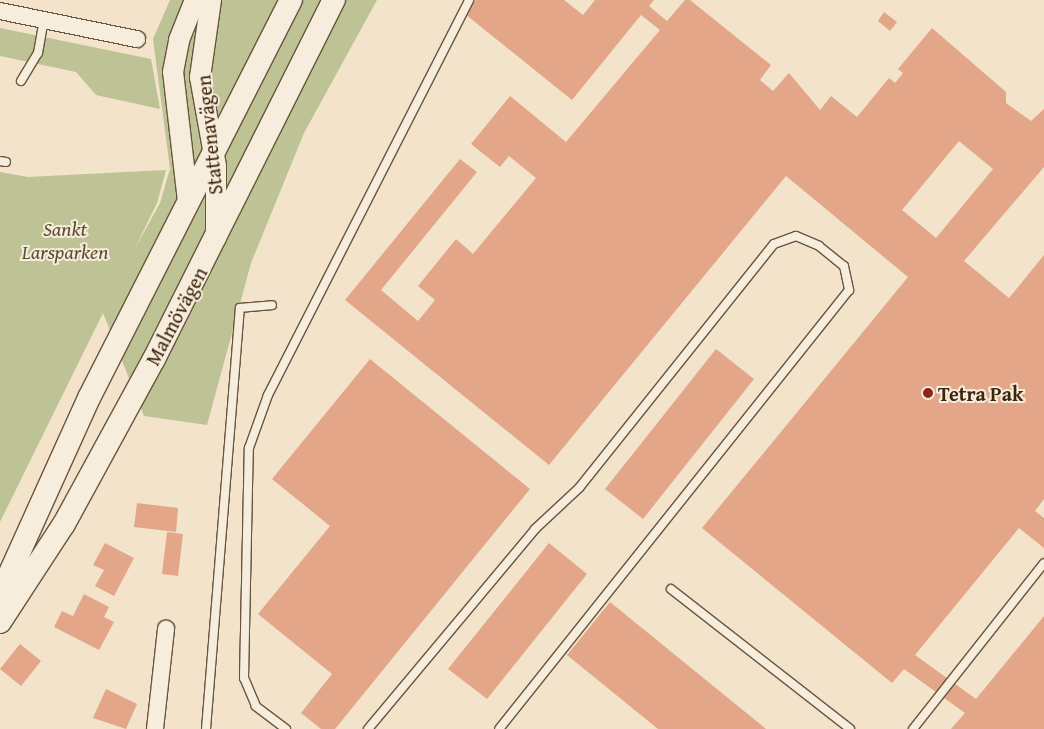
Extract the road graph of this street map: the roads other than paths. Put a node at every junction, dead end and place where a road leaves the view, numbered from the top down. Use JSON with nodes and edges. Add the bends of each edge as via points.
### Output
{"nodes":[{"id":1,"x":195,"y":0,"type":"edge"},
{"id":2,"x":211,"y":0,"type":"edge"},
{"id":3,"x":291,"y":0,"type":"edge"},
{"id":4,"x":334,"y":0,"type":"edge"},
{"id":5,"x":469,"y":0,"type":"edge"},
{"id":6,"x":0,"y":11,"type":"edge"},
{"id":7,"x":44,"y":20,"type":"junction"},
{"id":8,"x":137,"y":40,"type":"dead end"},
{"id":9,"x":21,"y":81,"type":"dead end"},
{"id":10,"x":213,"y":148,"type":"junction"},
{"id":11,"x":188,"y":201,"type":"junction"},
{"id":12,"x":216,"y":240,"type":"junction"},
{"id":13,"x":272,"y":305,"type":"dead end"},
{"id":14,"x":1044,"y":563,"type":"edge"},
{"id":15,"x":671,"y":589,"type":"dead end"},
{"id":16,"x":0,"y":595,"type":"edge"},
{"id":17,"x":0,"y":622,"type":"edge"},
{"id":18,"x":166,"y":629,"type":"dead end"},
{"id":19,"x":155,"y":729,"type":"edge"},
{"id":20,"x":206,"y":729,"type":"edge"},
{"id":21,"x":286,"y":729,"type":"edge"},
{"id":22,"x":368,"y":729,"type":"edge"},
{"id":23,"x":499,"y":729,"type":"edge"},
{"id":24,"x":850,"y":729,"type":"edge"},
{"id":25,"x":913,"y":729,"type":"edge"}],
"edges":[{"from":1,"to":11,"type":"street","name":"Stattenavägen","via":[[179,40],[173,72]]},
{"from":2,"to":10,"type":"street","name":"Stattenavägen","via":[[200,77]]},
{"from":3,"to":10,"type":"main road","name":"Malmövägen"},
{"from":4,"to":12,"type":"main road","name":"Malmövägen"},
{"from":5,"to":21,"type":"lane","via":[[268,395],[248,448],[244,678],[256,706]]},
{"from":6,"to":7,"type":"street"},
{"from":7,"to":8,"type":"street"},
{"from":7,"to":9,"type":"lane","via":[[38,53]]},
{"from":10,"to":11,"type":"main road","name":"Malmövägen"},
{"from":10,"to":12,"type":"street","name":"Stattenavägen"},
{"from":11,"to":16,"type":"main road","name":"Malmövägen","via":[[90,396]]},
{"from":12,"to":17,"type":"main road","name":"Malmövägen","via":[[64,524]]},
{"from":13,"to":20,"type":"lane","via":[[240,308]]},
{"from":14,"to":25,"type":"lane"},
{"from":15,"to":24,"type":"lane"},
{"from":18,"to":19,"type":"street"},
{"from":22,"to":23,"type":"lane","via":[[535,530],[579,488],[774,244],[796,236],[819,246],[844,266],[849,290]]}]}
